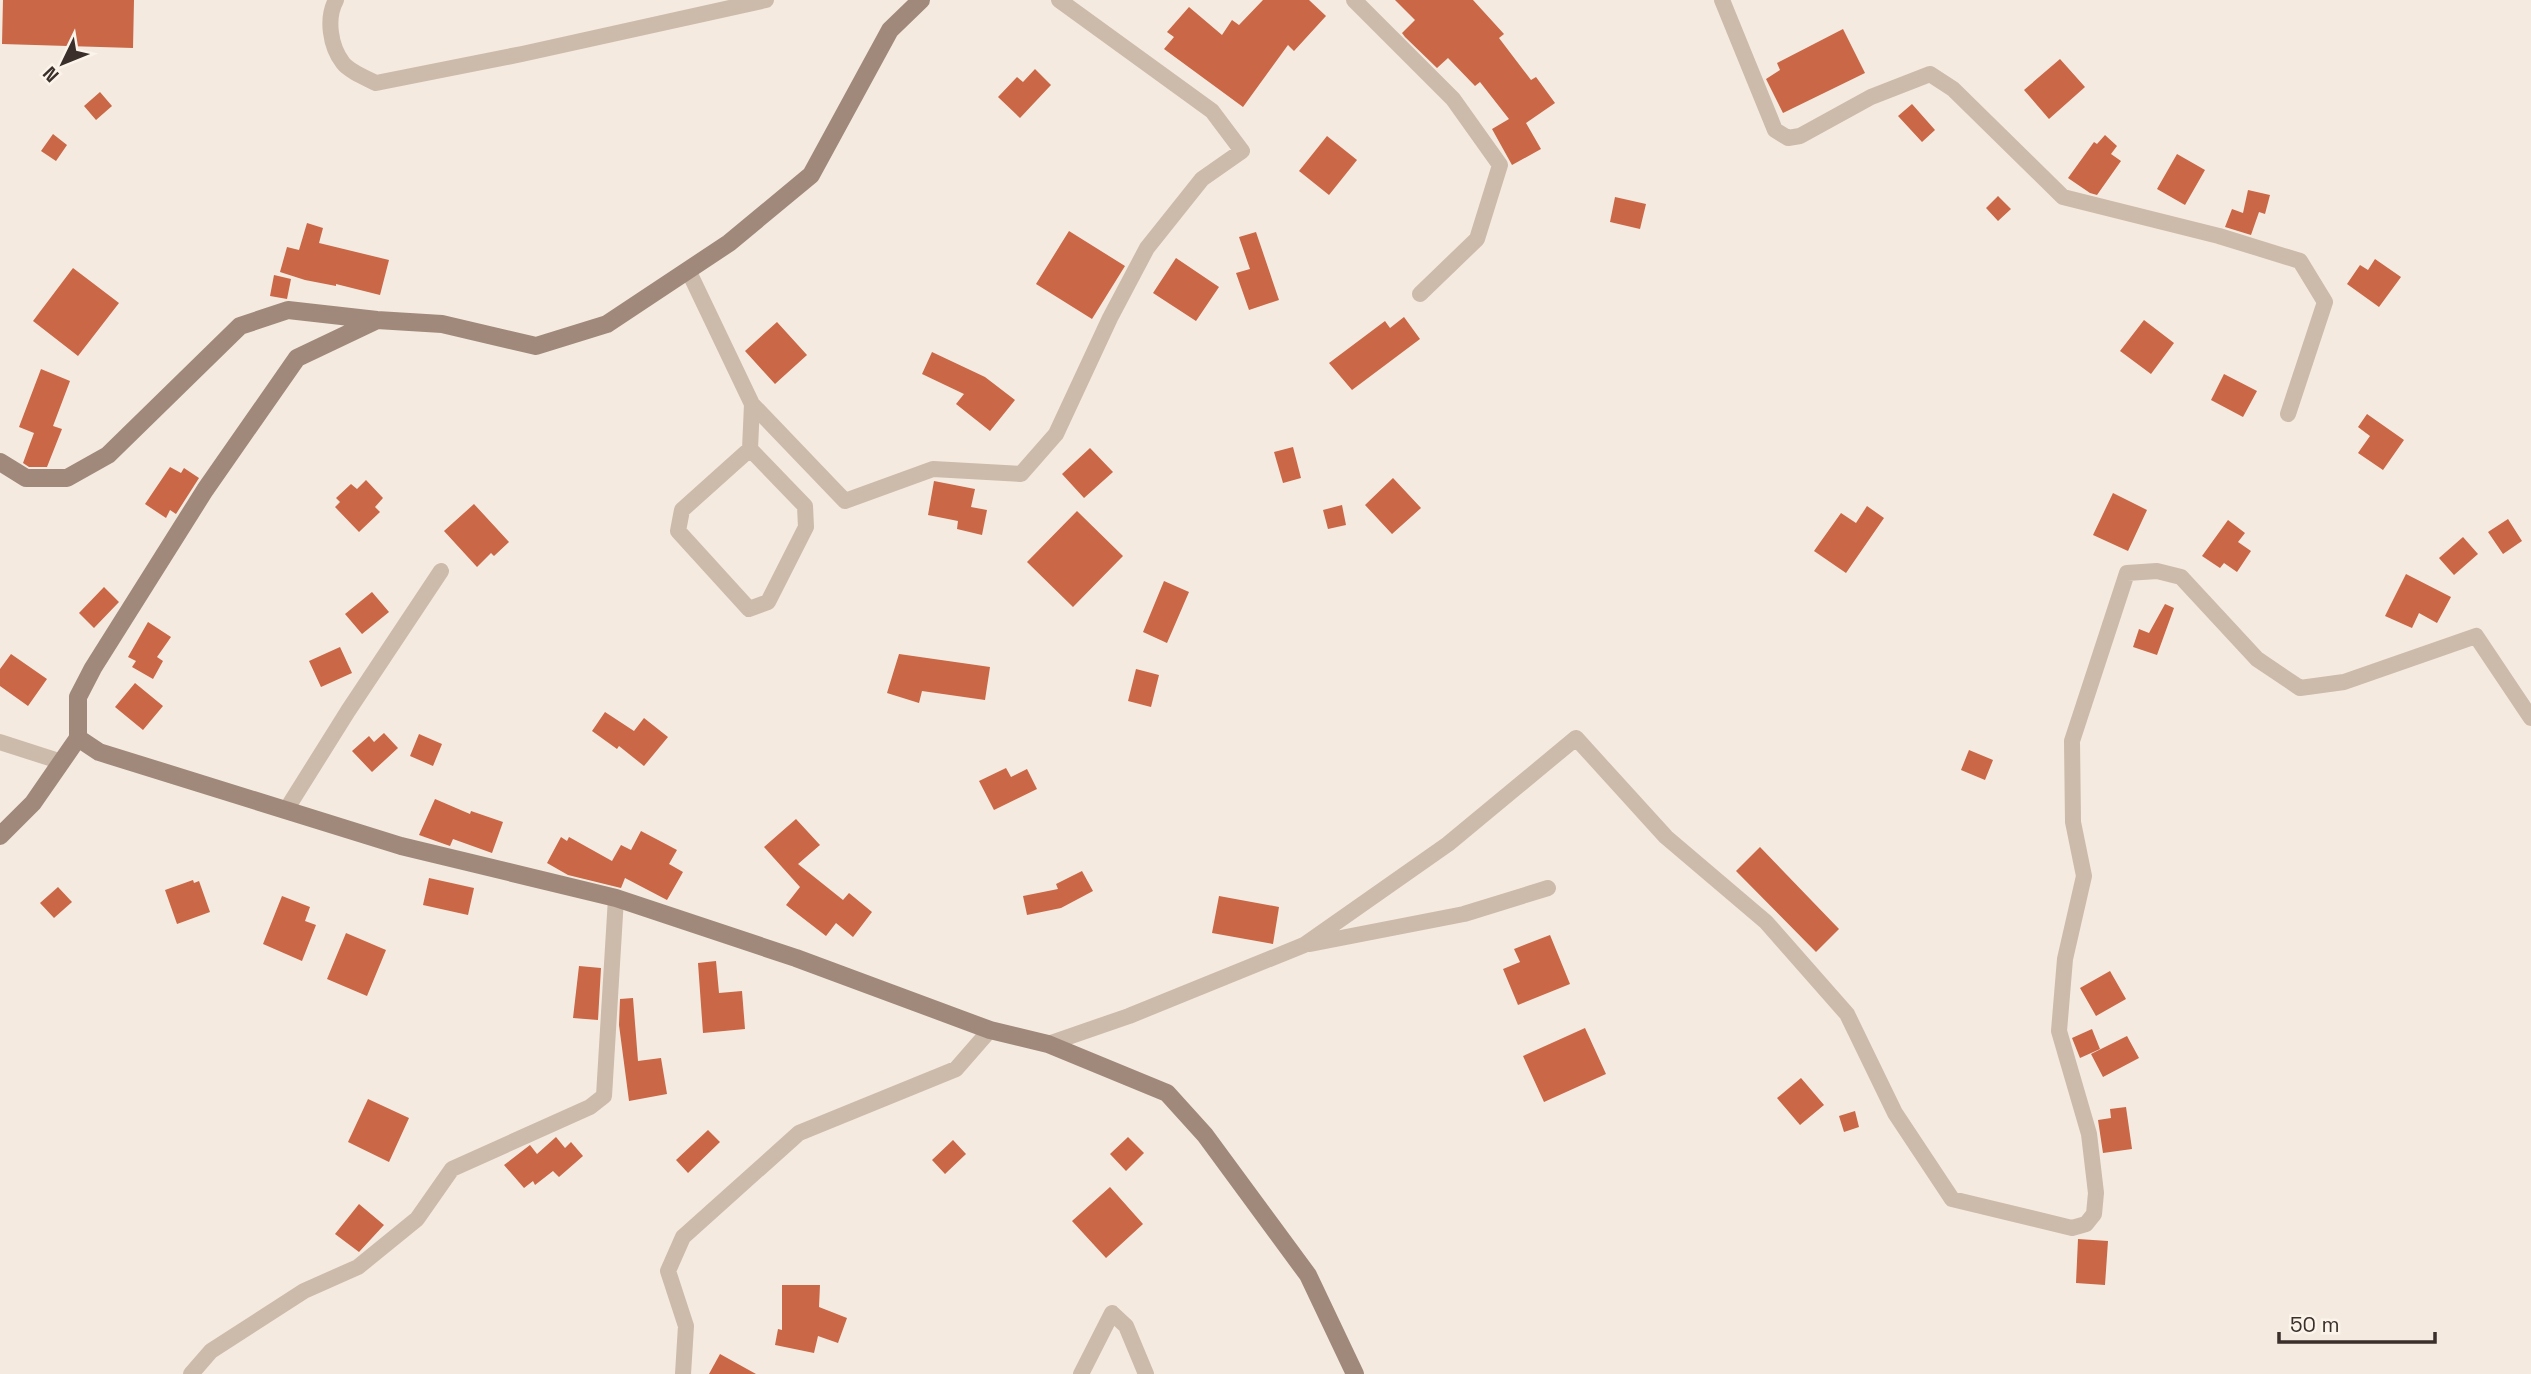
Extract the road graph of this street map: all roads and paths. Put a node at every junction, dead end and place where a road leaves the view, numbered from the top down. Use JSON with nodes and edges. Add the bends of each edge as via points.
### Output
{"nodes":[{"id":1,"x":336,"y":0,"type":"edge"},
{"id":2,"x":766,"y":0,"type":"edge"},
{"id":3,"x":922,"y":0,"type":"edge"},
{"id":4,"x":1059,"y":0,"type":"edge"},
{"id":5,"x":1354,"y":0,"type":"edge"},
{"id":6,"x":1723,"y":0,"type":"edge"},
{"id":7,"x":688,"y":270,"type":"junction"},
{"id":8,"x":1420,"y":294,"type":"dead end"},
{"id":9,"x":377,"y":320,"type":"junction"},
{"id":10,"x":752,"y":404,"type":"junction"},
{"id":11,"x":2288,"y":414,"type":"dead end"},
{"id":12,"x":750,"y":449,"type":"junction"},
{"id":13,"x":0,"y":462,"type":"edge"},
{"id":14,"x":441,"y":571,"type":"dead end"},
{"id":15,"x":2531,"y":718,"type":"edge"},
{"id":16,"x":78,"y":738,"type":"junction"},
{"id":17,"x":0,"y":742,"type":"edge"},
{"id":18,"x":62,"y":762,"type":"junction"},
{"id":19,"x":286,"y":810,"type":"junction"},
{"id":20,"x":0,"y":836,"type":"edge"},
{"id":21,"x":1548,"y":888,"type":"dead end"},
{"id":22,"x":616,"y":898,"type":"junction"},
{"id":23,"x":1304,"y":945,"type":"junction"},
{"id":24,"x":990,"y":1030,"type":"junction"},
{"id":25,"x":1048,"y":1044,"type":"junction"},
{"id":26,"x":191,"y":1374,"type":"edge"},
{"id":27,"x":683,"y":1374,"type":"edge"},
{"id":28,"x":1081,"y":1374,"type":"edge"},
{"id":29,"x":1146,"y":1374,"type":"edge"},
{"id":30,"x":1355,"y":1374,"type":"edge"}],
"edges":[{"from":1,"to":2,"type":"street","via":[[330,34],[343,64],[376,83]]},
{"from":3,"to":7,"type":"street","via":[[890,30],[811,176]]},
{"from":4,"to":10,"type":"street","via":[[1212,111],[1242,151],[1202,179],[1147,248],[1056,434],[1021,474],[933,468],[845,501]]},
{"from":5,"to":8,"type":"street","via":[[1454,99],[1500,165],[1477,239]]},
{"from":6,"to":11,"type":"street","via":[[1774,130],[1788,138],[1930,74],[1953,89],[2063,197],[2300,261],[2325,302]]},
{"from":7,"to":9,"type":"street","via":[[607,324],[536,346],[442,324]]},
{"from":7,"to":10,"type":"street"},
{"from":9,"to":13,"type":"street","via":[[288,310],[240,326],[108,455],[67,478],[26,478]]},
{"from":9,"to":16,"type":"street","via":[[297,358],[205,490],[93,668],[78,697]]},
{"from":10,"to":12,"type":"street"},
{"from":12,"to":12,"type":"street","via":[[682,510],[678,531],[749,609],[768,602],[806,527],[805,506]]},
{"from":14,"to":19,"type":"street"},
{"from":15,"to":23,"type":"street","via":[[2476,636],[2344,682],[2300,688],[2258,659],[2182,578],[2157,571],[2127,573],[2072,741],[2073,822],[2084,876],[2065,959],[2059,1031],[2089,1134],[2096,1193],[2094,1214],[2086,1224],[2073,1228],[1952,1199],[1895,1114],[1847,1014],[1766,922],[1666,836],[1576,738],[1448,844]]},
{"from":16,"to":18,"type":"street"},
{"from":16,"to":19,"type":"street","via":[[99,752]]},
{"from":17,"to":18,"type":"street"},
{"from":18,"to":20,"type":"street","via":[[33,803]]},
{"from":19,"to":22,"type":"street","via":[[401,846]]},
{"from":21,"to":23,"type":"street","via":[[1464,914]]},
{"from":22,"to":24,"type":"street"},
{"from":22,"to":26,"type":"street","via":[[604,1096],[590,1107],[452,1169],[417,1219],[358,1267],[304,1291],[211,1351]]},
{"from":23,"to":25,"type":"street"},
{"from":24,"to":25,"type":"street"},
{"from":24,"to":27,"type":"street","via":[[957,1069],[799,1133],[682,1237],[668,1271],[686,1326]]},
{"from":25,"to":30,"type":"street","via":[[1167,1093],[1205,1135],[1308,1275]]},
{"from":28,"to":29,"type":"street","via":[[1112,1314],[1126,1326]]}]}
